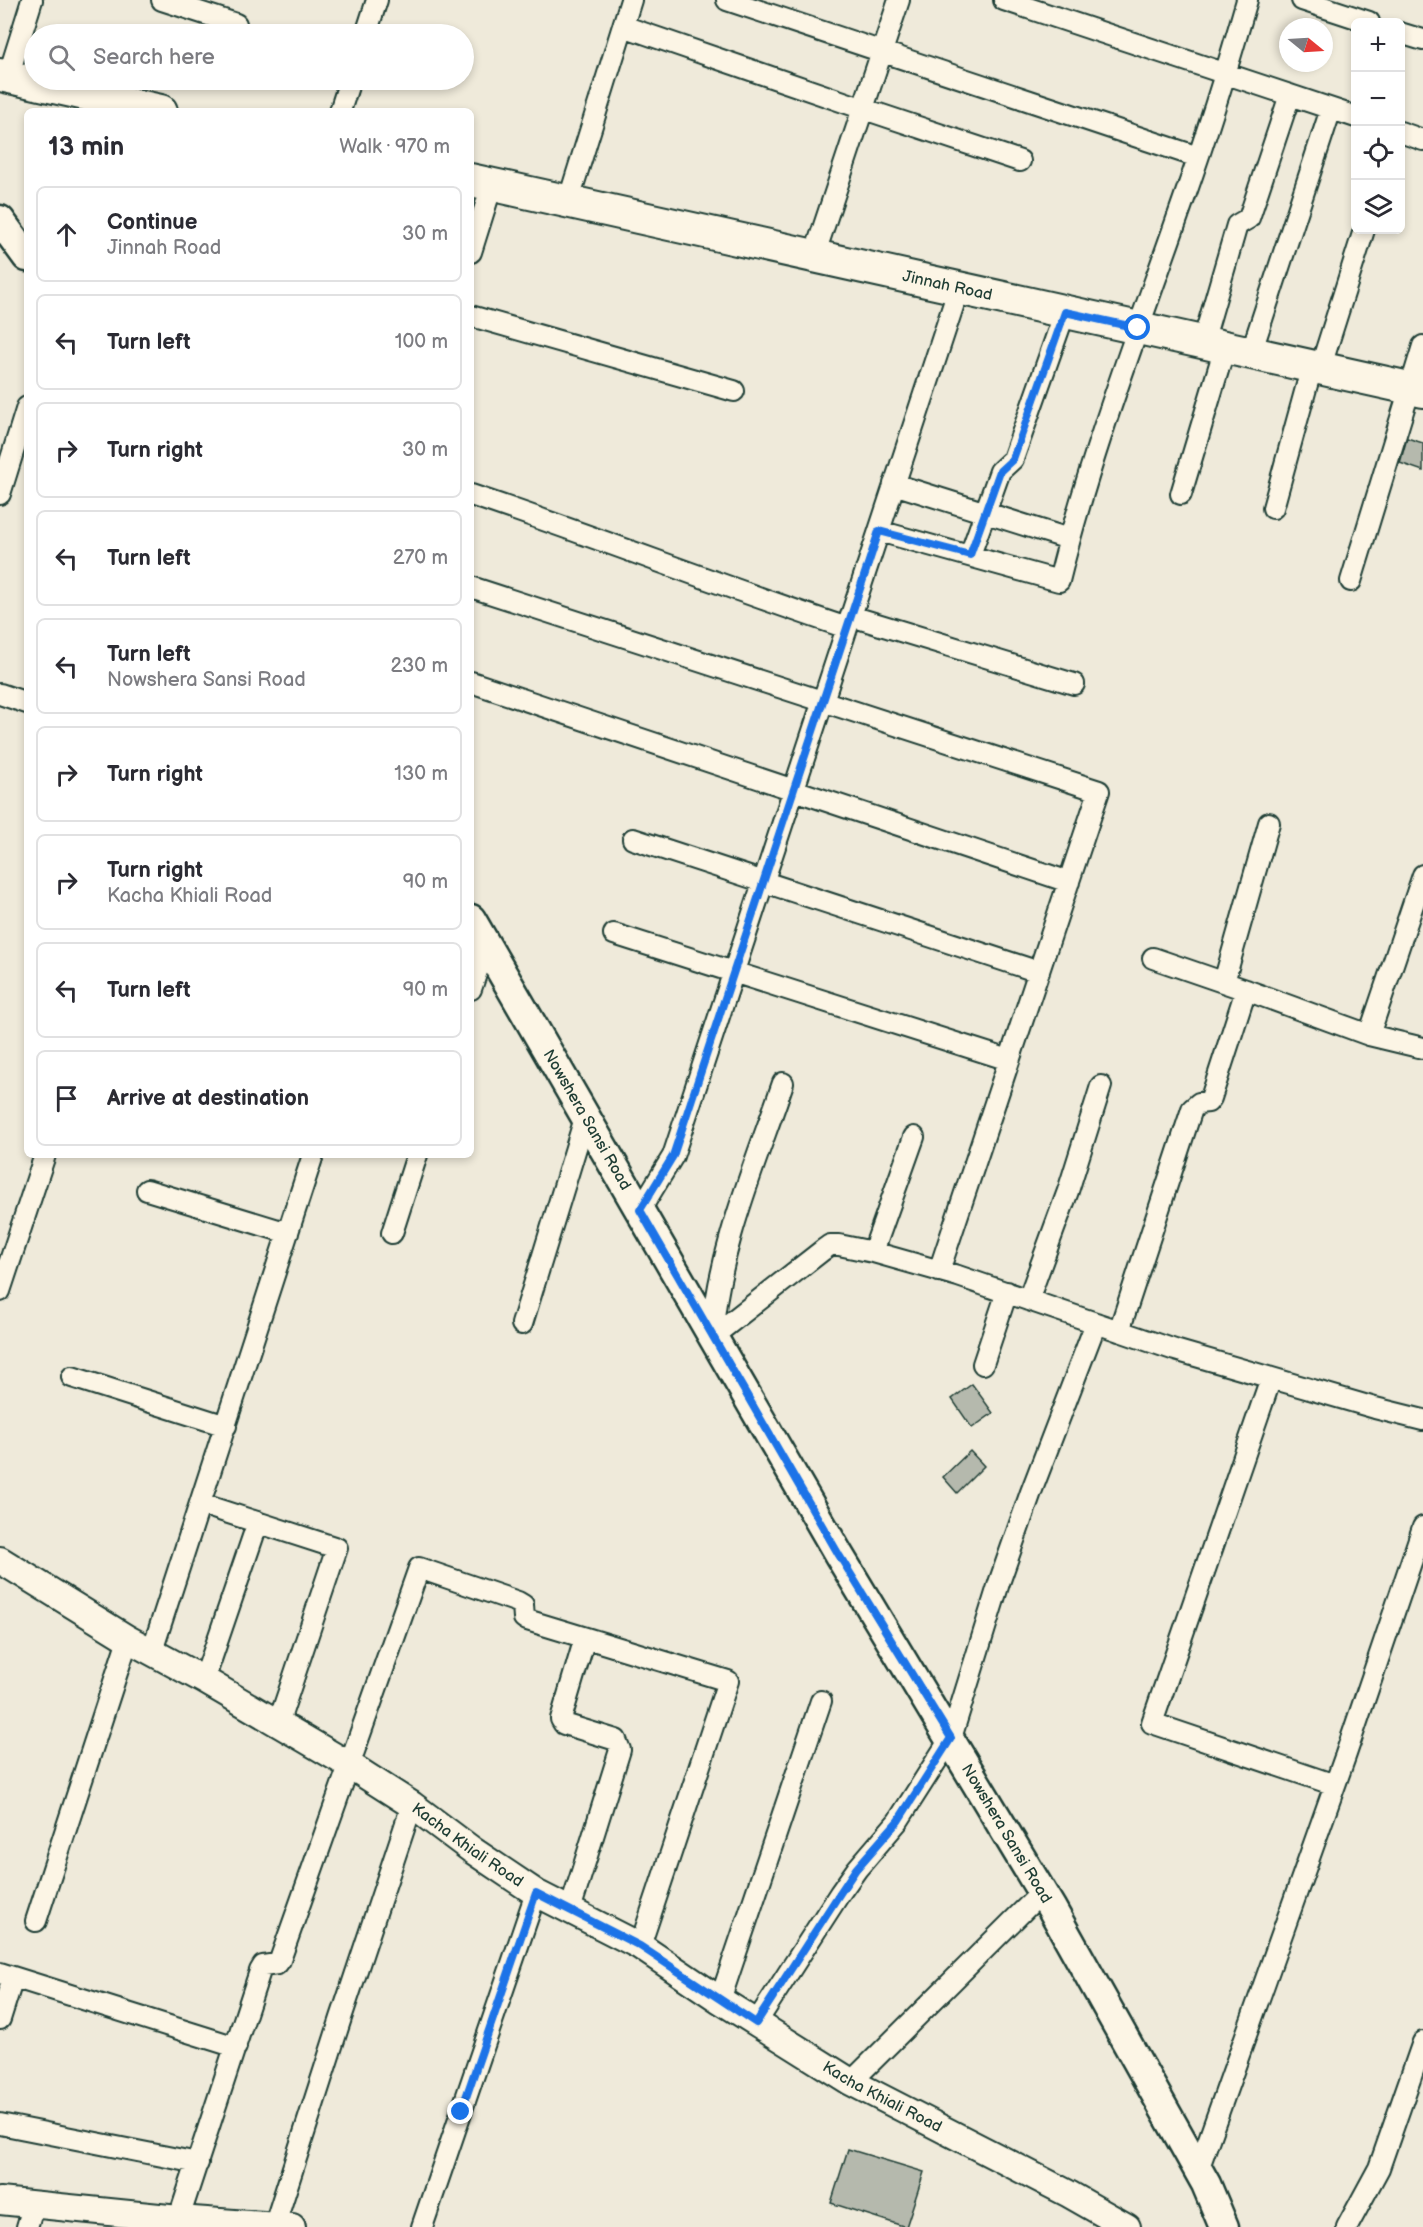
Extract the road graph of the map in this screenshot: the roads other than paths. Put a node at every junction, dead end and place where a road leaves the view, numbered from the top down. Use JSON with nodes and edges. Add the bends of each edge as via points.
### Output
{"nodes":[{"id":1,"x":32,"y":0,"type":"edge"},
{"id":2,"x":162,"y":0,"type":"edge"},
{"id":3,"x":377,"y":0,"type":"edge"},
{"id":4,"x":631,"y":0,"type":"edge"},
{"id":5,"x":727,"y":0,"type":"edge"},
{"id":6,"x":898,"y":0,"type":"edge"},
{"id":7,"x":1004,"y":0,"type":"edge"},
{"id":8,"x":1247,"y":0,"type":"edge"},
{"id":9,"x":1302,"y":0,"type":"edge"},
{"id":10,"x":1357,"y":18,"type":"edge"},
{"id":11,"x":236,"y":24,"type":"dead end"},
{"id":12,"x":369,"y":24,"type":"edge"},
{"id":13,"x":623,"y":26,"type":"junction"},
{"id":14,"x":1405,"y":34,"type":"edge"},
{"id":15,"x":1423,"y":40,"type":"edge"},
{"id":16,"x":882,"y":52,"type":"junction"},
{"id":17,"x":1225,"y":74,"type":"junction"},
{"id":18,"x":4,"y":76,"type":"edge"},
{"id":19,"x":24,"y":80,"type":"edge"},
{"id":20,"x":67,"y":90,"type":"edge"},
{"id":21,"x":347,"y":90,"type":"edge"},
{"id":22,"x":1290,"y":95,"type":"junction"},
{"id":23,"x":148,"y":108,"type":"edge"},
{"id":24,"x":341,"y":108,"type":"edge"},
{"id":25,"x":864,"y":109,"type":"junction"},
{"id":26,"x":1331,"y":109,"type":"junction"},
{"id":27,"x":1351,"y":115,"type":"edge"},
{"id":28,"x":1405,"y":133,"type":"edge"},
{"id":29,"x":1423,"y":140,"type":"edge"},
{"id":30,"x":1198,"y":157,"type":"junction"},
{"id":31,"x":1020,"y":161,"type":"dead end"},
{"id":32,"x":481,"y":182,"type":"edge"},
{"id":33,"x":568,"y":202,"type":"junction"},
{"id":34,"x":2,"y":229,"type":"edge"},
{"id":35,"x":474,"y":231,"type":"edge"},
{"id":36,"x":1363,"y":234,"type":"edge"},
{"id":37,"x":24,"y":254,"type":"edge"},
{"id":38,"x":814,"y":256,"type":"junction"},
{"id":39,"x":959,"y":288,"type":"junction"},
{"id":40,"x":1065,"y":312,"type":"junction"},
{"id":41,"x":474,"y":317,"type":"edge"},
{"id":42,"x":1138,"y":328,"type":"junction"},
{"id":43,"x":1423,"y":346,"type":"edge"},
{"id":44,"x":1226,"y":348,"type":"junction"},
{"id":45,"x":1320,"y":369,"type":"junction"},
{"id":46,"x":1416,"y":390,"type":"edge"},
{"id":47,"x":734,"y":392,"type":"dead end"},
{"id":48,"x":24,"y":413,"type":"edge"},
{"id":49,"x":6,"y":451,"type":"edge"},
{"id":50,"x":894,"y":484,"type":"junction"},
{"id":51,"x":0,"y":494,"type":"edge"},
{"id":52,"x":1181,"y":494,"type":"dead end"},
{"id":53,"x":474,"y":496,"type":"edge"},
{"id":54,"x":1273,"y":508,"type":"dead end"},
{"id":55,"x":986,"y":513,"type":"junction"},
{"id":56,"x":879,"y":531,"type":"junction"},
{"id":57,"x":1069,"y":539,"type":"junction"},
{"id":58,"x":970,"y":555,"type":"junction"},
{"id":59,"x":1351,"y":581,"type":"dead end"},
{"id":60,"x":474,"y":588,"type":"edge"},
{"id":61,"x":849,"y":622,"type":"junction"},
{"id":62,"x":474,"y":683,"type":"edge"},
{"id":63,"x":1074,"y":684,"type":"dead end"},
{"id":64,"x":0,"y":694,"type":"edge"},
{"id":65,"x":823,"y":701,"type":"junction"},
{"id":66,"x":24,"y":702,"type":"edge"},
{"id":67,"x":793,"y":790,"type":"junction"},
{"id":68,"x":1269,"y":823,"type":"dead end"},
{"id":69,"x":633,"y":839,"type":"dead end"},
{"id":70,"x":1423,"y":875,"type":"edge"},
{"id":71,"x":763,"y":881,"type":"junction"},
{"id":72,"x":1069,"y":882,"type":"junction"},
{"id":73,"x":474,"y":924,"type":"edge"},
{"id":74,"x":614,"y":934,"type":"dead end"},
{"id":75,"x":486,"y":944,"type":"junction"},
{"id":76,"x":1153,"y":958,"type":"dead end"},
{"id":77,"x":734,"y":972,"type":"junction"},
{"id":78,"x":1039,"y":972,"type":"junction"},
{"id":79,"x":474,"y":980,"type":"edge"},
{"id":80,"x":1224,"y":982,"type":"junction"},
{"id":81,"x":1246,"y":990,"type":"junction"},
{"id":82,"x":1369,"y":1035,"type":"junction"},
{"id":83,"x":1423,"y":1048,"type":"edge"},
{"id":84,"x":1009,"y":1060,"type":"junction"},
{"id":85,"x":783,"y":1083,"type":"dead end"},
{"id":86,"x":1101,"y":1086,"type":"dead end"},
{"id":87,"x":586,"y":1115,"type":"junction"},
{"id":88,"x":914,"y":1137,"type":"dead end"},
{"id":89,"x":44,"y":1158,"type":"edge"},
{"id":90,"x":312,"y":1158,"type":"edge"},
{"id":91,"x":416,"y":1158,"type":"edge"},
{"id":92,"x":147,"y":1190,"type":"dead end"},
{"id":93,"x":640,"y":1210,"type":"junction"},
{"id":94,"x":288,"y":1233,"type":"junction"},
{"id":95,"x":392,"y":1233,"type":"dead end"},
{"id":96,"x":873,"y":1252,"type":"junction"},
{"id":97,"x":939,"y":1271,"type":"junction"},
{"id":98,"x":0,"y":1291,"type":"edge"},
{"id":99,"x":1007,"y":1292,"type":"junction"},
{"id":100,"x":1028,"y":1300,"type":"junction"},
{"id":101,"x":1096,"y":1323,"type":"junction"},
{"id":102,"x":522,"y":1324,"type":"dead end"},
{"id":103,"x":1119,"y":1331,"type":"junction"},
{"id":104,"x":712,"y":1337,"type":"junction"},
{"id":105,"x":983,"y":1364,"type":"dead end"},
{"id":106,"x":72,"y":1377,"type":"dead end"},
{"id":107,"x":1271,"y":1378,"type":"junction"},
{"id":108,"x":1423,"y":1420,"type":"edge"},
{"id":109,"x":226,"y":1426,"type":"junction"},
{"id":110,"x":201,"y":1504,"type":"junction"},
{"id":111,"x":258,"y":1522,"type":"junction"},
{"id":112,"x":1423,"y":1527,"type":"edge"},
{"id":113,"x":0,"y":1560,"type":"edge"},
{"id":114,"x":585,"y":1638,"type":"junction"},
{"id":115,"x":128,"y":1639,"type":"junction"},
{"id":116,"x":152,"y":1651,"type":"junction"},
{"id":117,"x":204,"y":1680,"type":"junction"},
{"id":118,"x":821,"y":1701,"type":"dead end"},
{"id":119,"x":278,"y":1724,"type":"junction"},
{"id":120,"x":951,"y":1738,"type":"junction"},
{"id":121,"x":351,"y":1766,"type":"junction"},
{"id":122,"x":1335,"y":1785,"type":"junction"},
{"id":123,"x":412,"y":1805,"type":"junction"},
{"id":124,"x":1042,"y":1892,"type":"junction"},
{"id":125,"x":536,"y":1893,"type":"junction"},
{"id":126,"x":570,"y":1910,"type":"junction"},
{"id":127,"x":36,"y":1921,"type":"dead end"},
{"id":128,"x":640,"y":1946,"type":"junction"},
{"id":129,"x":7,"y":1975,"type":"edge"},
{"id":130,"x":720,"y":2000,"type":"junction"},
{"id":131,"x":0,"y":2019,"type":"edge"},
{"id":132,"x":756,"y":2023,"type":"junction"},
{"id":133,"x":1423,"y":2042,"type":"edge"},
{"id":134,"x":236,"y":2047,"type":"junction"},
{"id":135,"x":851,"y":2082,"type":"junction"},
{"id":136,"x":0,"y":2124,"type":"edge"},
{"id":137,"x":198,"y":2163,"type":"junction"},
{"id":138,"x":1198,"y":2170,"type":"junction"},
{"id":139,"x":0,"y":2201,"type":"edge"},
{"id":140,"x":31,"y":2216,"type":"edge"},
{"id":141,"x":111,"y":2219,"type":"edge"},
{"id":142,"x":178,"y":2223,"type":"edge"},
{"id":143,"x":280,"y":2227,"type":"edge"},
{"id":144,"x":422,"y":2227,"type":"edge"},
{"id":145,"x":1127,"y":2227,"type":"edge"},
{"id":146,"x":1224,"y":2227,"type":"edge"},
{"id":147,"x":1347,"y":2227,"type":"edge"}],
"edges":[{"from":1,"to":18,"type":"street"},
{"from":2,"to":11,"type":"street"},
{"from":3,"to":12,"type":"street"},
{"from":4,"to":13,"type":"street"},
{"from":5,"to":16,"type":"street"},
{"from":6,"to":16,"type":"street"},
{"from":7,"to":17,"type":"street"},
{"from":8,"to":17,"type":"street"},
{"from":9,"to":10,"type":"street"},
{"from":13,"to":25,"type":"street"},
{"from":13,"to":33,"type":"street"},
{"from":14,"to":15,"type":"street"},
{"from":16,"to":25,"type":"street"},
{"from":16,"to":30,"type":"street"},
{"from":17,"to":22,"type":"street"},
{"from":17,"to":30,"type":"street"},
{"from":18,"to":19,"type":"main road"},
{"from":20,"to":23,"type":"main road"},
{"from":21,"to":24,"type":"street"},
{"from":22,"to":26,"type":"street"},
{"from":22,"to":44,"type":"street","via":[[1249,218],[1238,225]]},
{"from":25,"to":31,"type":"street"},
{"from":25,"to":38,"type":"street"},
{"from":26,"to":27,"type":"street"},
{"from":26,"to":44,"type":"street"},
{"from":28,"to":29,"type":"street"},
{"from":30,"to":42,"type":"street"},
{"from":32,"to":33,"type":"main road","name":"Jinnah Road"},
{"from":32,"to":35,"type":"street"},
{"from":33,"to":38,"type":"main road","name":"Jinnah Road"},
{"from":34,"to":37,"type":"main road"},
{"from":36,"to":45,"type":"street"},
{"from":38,"to":39,"type":"main road","name":"Jinnah Road"},
{"from":39,"to":40,"type":"main road","name":"Jinnah Road"},
{"from":39,"to":50,"type":"street"},
{"from":40,"to":42,"type":"main road","name":"Jinnah Road"},
{"from":40,"to":55,"type":"street","via":[[1013,459],[1000,471]]},
{"from":41,"to":47,"type":"street"},
{"from":42,"to":44,"type":"main road","name":"Jinnah Road"},
{"from":42,"to":57,"type":"street"},
{"from":43,"to":46,"type":"street"},
{"from":44,"to":45,"type":"main road","name":"Jinnah Road"},
{"from":44,"to":52,"type":"street"},
{"from":45,"to":46,"type":"main road","name":"Jinnah Road"},
{"from":45,"to":54,"type":"street","via":[[1308,381]]},
{"from":46,"to":59,"type":"street"},
{"from":48,"to":49,"type":"street"},
{"from":49,"to":51,"type":"street"},
{"from":50,"to":55,"type":"street"},
{"from":50,"to":56,"type":"street"},
{"from":53,"to":61,"type":"street","via":[[744,593]]},
{"from":55,"to":57,"type":"street"},
{"from":55,"to":58,"type":"street"},
{"from":56,"to":58,"type":"street"},
{"from":56,"to":61,"type":"street"},
{"from":57,"to":58,"type":"street","via":[[1059,581]]},
{"from":60,"to":65,"type":"street"},
{"from":61,"to":63,"type":"street"},
{"from":61,"to":65,"type":"street"},
{"from":62,"to":67,"type":"street"},
{"from":64,"to":66,"type":"street"},
{"from":65,"to":67,"type":"street"},
{"from":65,"to":72,"type":"street","via":[[1099,791]]},
{"from":67,"to":71,"type":"street"},
{"from":67,"to":72,"type":"street"},
{"from":68,"to":80,"type":"street"},
{"from":69,"to":71,"type":"street"},
{"from":70,"to":82,"type":"street"},
{"from":71,"to":77,"type":"street"},
{"from":71,"to":78,"type":"street"},
{"from":72,"to":78,"type":"street"},
{"from":73,"to":75,"type":"main road","name":"Nowshera Sansi Road"},
{"from":74,"to":77,"type":"street"},
{"from":75,"to":79,"type":"street"},
{"from":75,"to":87,"type":"main road","name":"Nowshera Sansi Road"},
{"from":76,"to":80,"type":"street"},
{"from":77,"to":84,"type":"street"},
{"from":77,"to":93,"type":"street","via":[[673,1156]]},
{"from":78,"to":84,"type":"street"},
{"from":80,"to":81,"type":"street"},
{"from":81,"to":82,"type":"street"},
{"from":81,"to":103,"type":"street","via":[[1211,1098],[1192,1109]]},
{"from":82,"to":83,"type":"street"},
{"from":84,"to":97,"type":"street"},
{"from":85,"to":104,"type":"street","via":[[725,1262]]},
{"from":86,"to":100,"type":"street"},
{"from":87,"to":93,"type":"main road","name":"Nowshera Sansi Road"},
{"from":87,"to":102,"type":"street"},
{"from":88,"to":96,"type":"street"},
{"from":89,"to":98,"type":"street"},
{"from":90,"to":94,"type":"street"},
{"from":91,"to":95,"type":"street"},
{"from":92,"to":94,"type":"street"},
{"from":93,"to":104,"type":"main road","name":"Nowshera Sansi Road"},
{"from":94,"to":109,"type":"street"},
{"from":96,"to":97,"type":"street"},
{"from":96,"to":104,"type":"street","via":[[830,1245]]},
{"from":97,"to":99,"type":"street"},
{"from":99,"to":100,"type":"street"},
{"from":99,"to":105,"type":"street"},
{"from":100,"to":101,"type":"street"},
{"from":101,"to":103,"type":"street"},
{"from":101,"to":120,"type":"street","via":[[999,1583]]},
{"from":103,"to":107,"type":"street"},
{"from":104,"to":120,"type":"main road","name":"Nowshera Sansi Road"},
{"from":106,"to":109,"type":"street"},
{"from":107,"to":108,"type":"street"},
{"from":107,"to":122,"type":"street","via":[[1152,1723]]},
{"from":109,"to":110,"type":"street"},
{"from":110,"to":111,"type":"street"},
{"from":110,"to":116,"type":"street"},
{"from":111,"to":117,"type":"street"},
{"from":111,"to":119,"type":"street","via":[[337,1548]]},
{"from":112,"to":122,"type":"street"},
{"from":113,"to":115,"type":"street","name":"Kacha Khiali Road"},
{"from":114,"to":121,"type":"street","via":[[527,1620],[523,1605],[518,1602],[419,1568]]},
{"from":114,"to":126,"type":"street","via":[[561,1719],[616,1740],[620,1750]]},
{"from":114,"to":128,"type":"street","via":[[728,1681]]},
{"from":115,"to":116,"type":"street","name":"Kacha Khiali Road"},
{"from":115,"to":127,"type":"street"},
{"from":116,"to":117,"type":"street","name":"Kacha Khiali Road"},
{"from":117,"to":119,"type":"street","name":"Kacha Khiali Road"},
{"from":118,"to":130,"type":"street"},
{"from":119,"to":121,"type":"street","name":"Kacha Khiali Road"},
{"from":120,"to":124,"type":"main road","name":"Nowshera Sansi Road"},
{"from":120,"to":132,"type":"street","via":[[898,1821],[856,1869]]},
{"from":121,"to":123,"type":"street","name":"Kacha Khiali Road"},
{"from":121,"to":134,"type":"street","via":[[280,1960],[260,1971]]},
{"from":122,"to":138,"type":"street"},
{"from":123,"to":125,"type":"street","name":"Kacha Khiali Road"},
{"from":123,"to":143,"type":"street","via":[[341,2018]]},
{"from":124,"to":135,"type":"street"},
{"from":124,"to":138,"type":"main road","name":"Nowshera Sansi Road"},
{"from":125,"to":126,"type":"street","name":"Kacha Khiali Road"},
{"from":125,"to":144,"type":"street"},
{"from":126,"to":128,"type":"street","name":"Kacha Khiali Road"},
{"from":128,"to":130,"type":"street","name":"Kacha Khiali Road"},
{"from":129,"to":131,"type":"street"},
{"from":129,"to":134,"type":"street"},
{"from":130,"to":132,"type":"street","name":"Kacha Khiali Road"},
{"from":132,"to":135,"type":"street","name":"Kacha Khiali Road"},
{"from":133,"to":147,"type":"street","via":[[1379,2168]]},
{"from":134,"to":137,"type":"street"},
{"from":135,"to":145,"type":"street","name":"Kacha Khiali Road"},
{"from":136,"to":137,"type":"street"},
{"from":137,"to":142,"type":"street"},
{"from":138,"to":146,"type":"main road","name":"Nowshera Sansi Road"},
{"from":139,"to":140,"type":"street"},
{"from":140,"to":141,"type":"street"},
{"from":141,"to":142,"type":"street"},
{"from":142,"to":143,"type":"street"}]}
